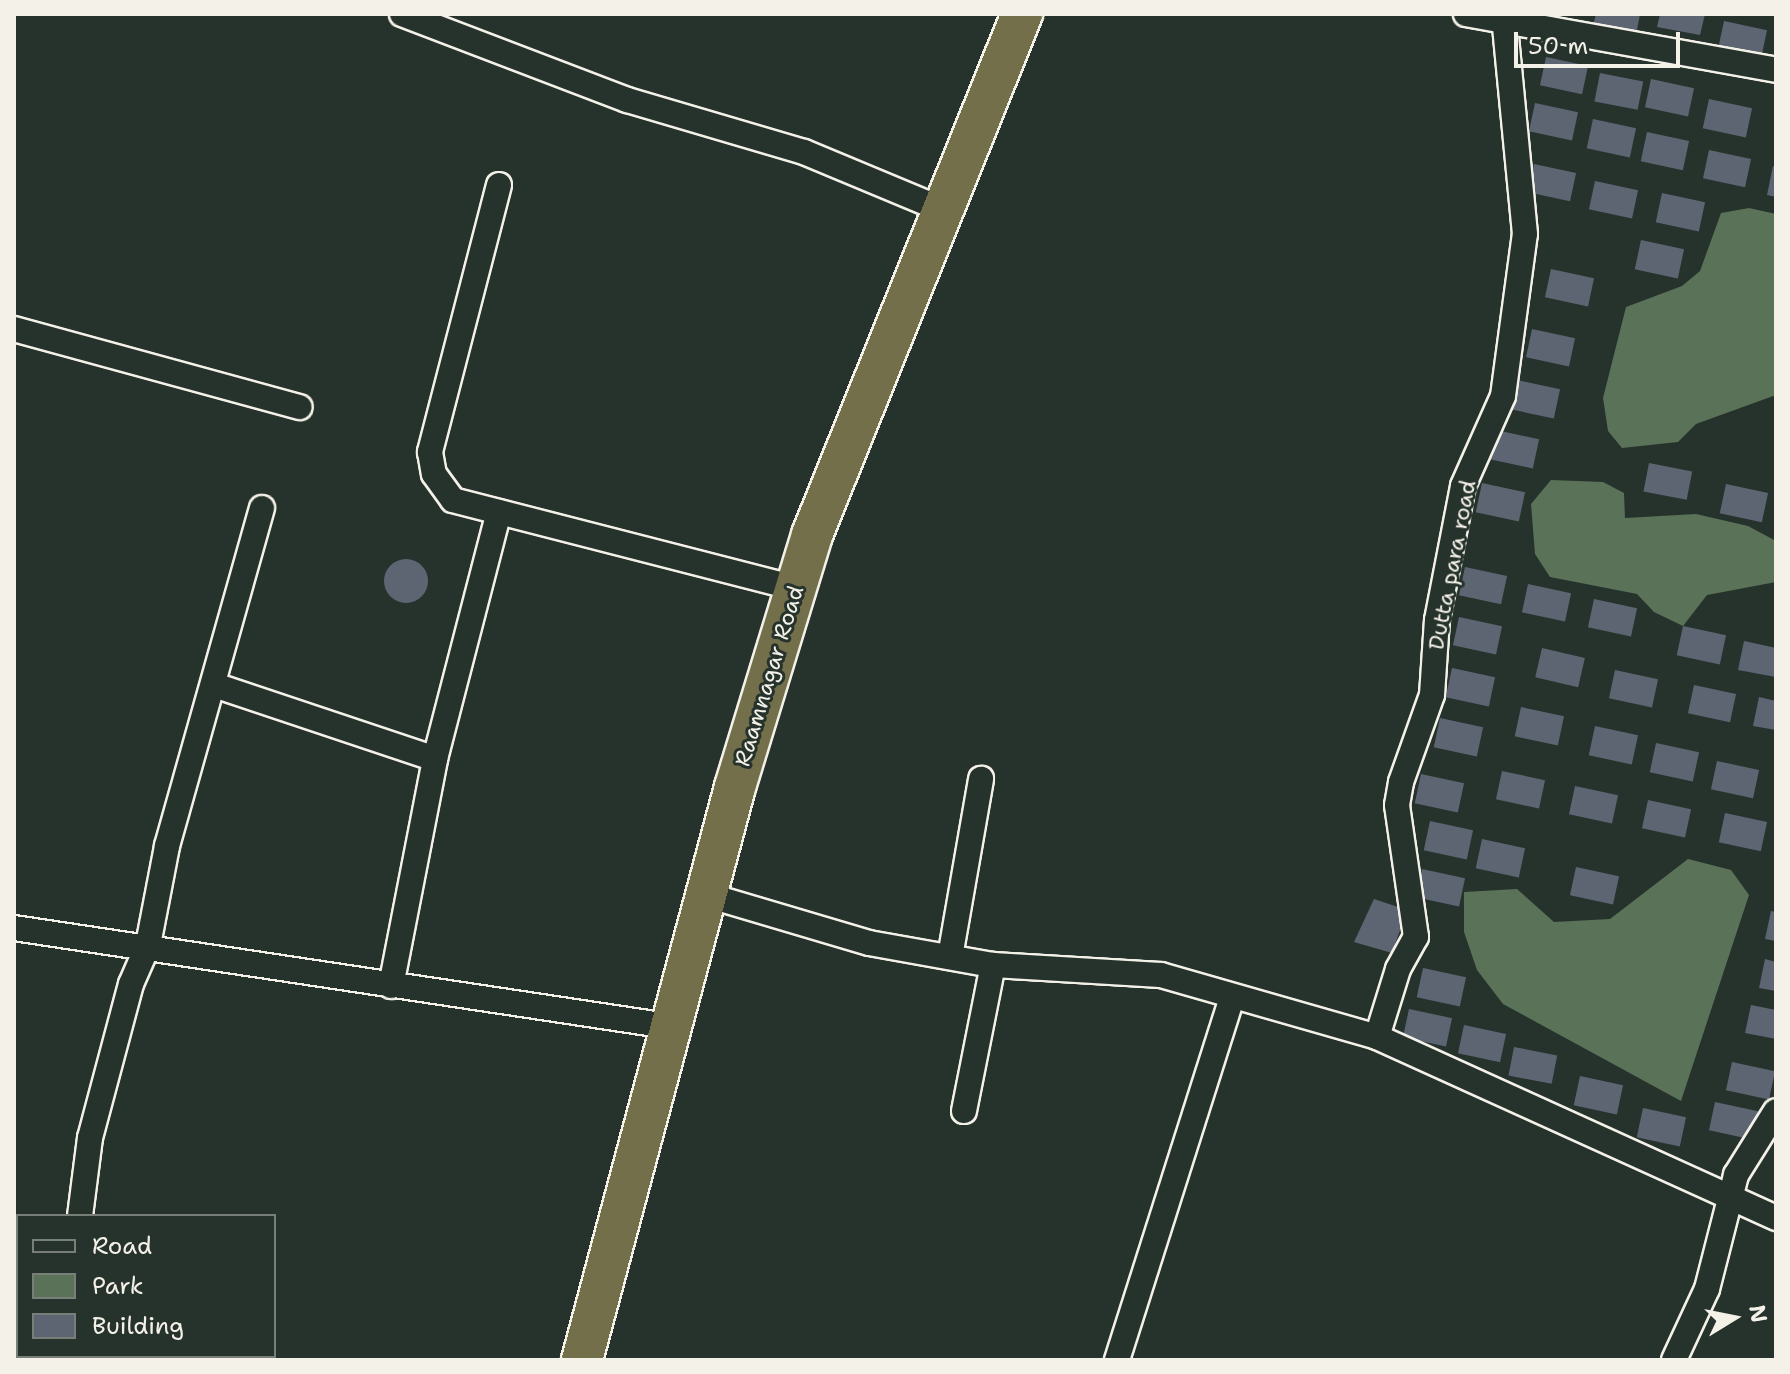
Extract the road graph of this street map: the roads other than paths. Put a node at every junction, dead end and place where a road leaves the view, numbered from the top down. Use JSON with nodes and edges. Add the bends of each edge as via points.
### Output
{"nodes":[{"id":1,"x":1022,"y":14,"type":"edge"},
{"id":2,"x":1466,"y":14,"type":"edge"},
{"id":3,"x":415,"y":16,"type":"edge"},
{"id":4,"x":1504,"y":17,"type":"edge"},
{"id":5,"x":1776,"y":70,"type":"edge"},
{"id":6,"x":499,"y":185,"type":"dead end"},
{"id":7,"x":948,"y":212,"type":"junction"},
{"id":8,"x":14,"y":329,"type":"edge"},
{"id":9,"x":300,"y":407,"type":"dead end"},
{"id":10,"x":262,"y":508,"type":"dead end"},
{"id":11,"x":499,"y":512,"type":"junction"},
{"id":12,"x":796,"y":588,"type":"junction"},
{"id":13,"x":214,"y":685,"type":"junction"},
{"id":14,"x":435,"y":759,"type":"junction"},
{"id":15,"x":981,"y":779,"type":"dead end"},
{"id":16,"x":707,"y":895,"type":"junction"},
{"id":17,"x":14,"y":928,"type":"edge"},
{"id":18,"x":148,"y":945,"type":"junction"},
{"id":19,"x":950,"y":957,"type":"junction"},
{"id":20,"x":993,"y":965,"type":"junction"},
{"id":21,"x":391,"y":986,"type":"junction"},
{"id":22,"x":1232,"y":997,"type":"junction"},
{"id":23,"x":668,"y":1026,"type":"junction"},
{"id":24,"x":1377,"y":1037,"type":"junction"},
{"id":25,"x":964,"y":1111,"type":"dead end"},
{"id":26,"x":1776,"y":1111,"type":"edge"},
{"id":27,"x":1730,"y":1195,"type":"junction"},
{"id":28,"x":80,"y":1214,"type":"edge"},
{"id":29,"x":1776,"y":1218,"type":"edge"},
{"id":30,"x":582,"y":1360,"type":"edge"},
{"id":31,"x":1117,"y":1360,"type":"edge"},
{"id":32,"x":1674,"y":1360,"type":"edge"}],
"edges":[{"from":1,"to":7,"type":"highway","name":"Raamnagar Road"},
{"from":2,"to":4,"type":"street"},
{"from":3,"to":7,"type":"street","via":[[627,100],[804,152]]},
{"from":4,"to":5,"type":"street"},
{"from":4,"to":24,"type":"street","name":"Dutta para road","via":[[1525,234],[1503,396],[1463,486],[1437,620],[1432,695],[1401,782],[1397,805],[1416,937],[1398,969]]},
{"from":6,"to":11,"type":"street","via":[[430,452],[434,474],[453,500]]},
{"from":7,"to":12,"type":"highway","name":"Raamnagar Road","via":[[849,434]]},
{"from":8,"to":9,"type":"street"},
{"from":10,"to":13,"type":"street"},
{"from":11,"to":12,"type":"street"},
{"from":11,"to":14,"type":"street"},
{"from":12,"to":16,"type":"highway","name":"Raamnagar Road"},
{"from":13,"to":14,"type":"street"},
{"from":13,"to":18,"type":"street","via":[[167,846]]},
{"from":14,"to":21,"type":"street"},
{"from":15,"to":19,"type":"street"},
{"from":16,"to":19,"type":"street","via":[[869,943]]},
{"from":16,"to":23,"type":"highway","name":"Raamnagar Road"},
{"from":17,"to":18,"type":"street"},
{"from":18,"to":21,"type":"street"},
{"from":18,"to":28,"type":"street","via":[[131,984],[90,1138]]},
{"from":19,"to":20,"type":"street"},
{"from":20,"to":22,"type":"street","via":[[1136,972]]},
{"from":20,"to":25,"type":"street"},
{"from":21,"to":23,"type":"street"},
{"from":22,"to":24,"type":"street"},
{"from":22,"to":31,"type":"street"},
{"from":23,"to":30,"type":"highway","name":"Raamnagar Road"},
{"from":24,"to":27,"type":"street"},
{"from":26,"to":27,"type":"street","via":[[1745,1154]]},
{"from":27,"to":29,"type":"street"},
{"from":27,"to":32,"type":"street","via":[[1707,1289]]}]}
